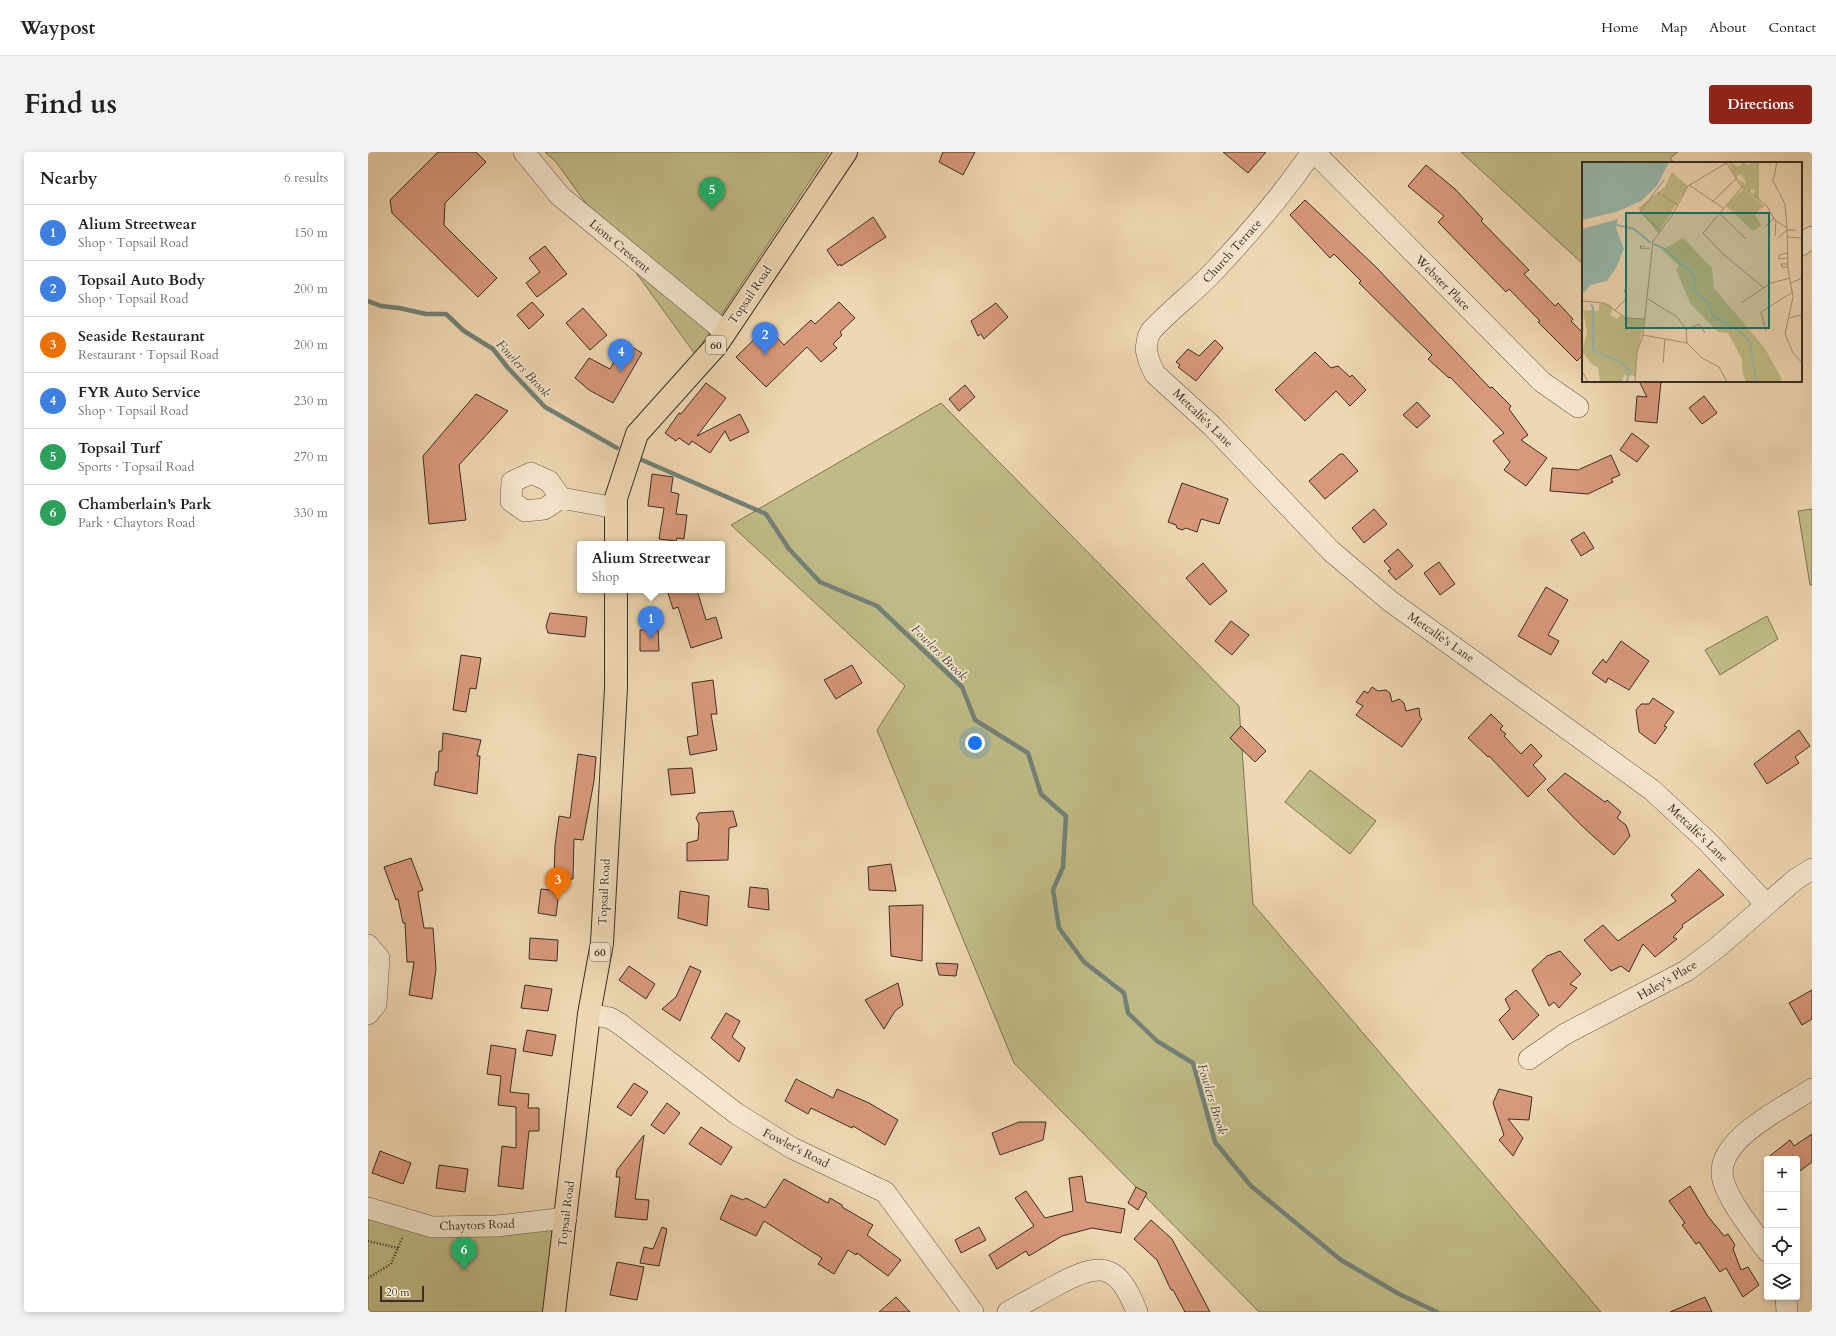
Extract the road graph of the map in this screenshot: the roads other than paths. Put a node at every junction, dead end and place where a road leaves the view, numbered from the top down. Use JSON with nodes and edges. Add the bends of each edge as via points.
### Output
{"nodes":[{"id":1,"x":524,"y":152,"type":"edge"},
{"id":2,"x":846,"y":152,"type":"edge"},
{"id":3,"x":1313,"y":152,"type":"edge"},
{"id":4,"x":1812,"y":237,"type":"edge"},
{"id":5,"x":1802,"y":244,"type":"edge"},
{"id":6,"x":725,"y":332,"type":"junction"},
{"id":7,"x":1146,"y":343,"type":"joint"},
{"id":8,"x":1578,"y":407,"type":"dead end"},
{"id":9,"x":560,"y":498,"type":"dead end"},
{"id":10,"x":616,"y":508,"type":"junction"},
{"id":11,"x":616,"y":541,"type":"edge"},
{"id":12,"x":616,"y":593,"type":"edge"},
{"id":13,"x":1812,"y":869,"type":"edge"},
{"id":14,"x":1766,"y":904,"type":"junction"},
{"id":15,"x":368,"y":945,"type":"edge"},
{"id":16,"x":368,"y":1014,"type":"edge"},
{"id":17,"x":589,"y":1014,"type":"junction"},
{"id":18,"x":1529,"y":1059,"type":"dead end"},
{"id":19,"x":1812,"y":1089,"type":"edge"},
{"id":20,"x":368,"y":1208,"type":"edge"},
{"id":21,"x":566,"y":1218,"type":"junction"},
{"id":22,"x":1764,"y":1246,"type":"edge"},
{"id":23,"x":1786,"y":1300,"type":"edge"},
{"id":24,"x":554,"y":1312,"type":"edge"},
{"id":25,"x":973,"y":1312,"type":"edge"},
{"id":26,"x":1008,"y":1312,"type":"edge"},
{"id":27,"x":1137,"y":1312,"type":"edge"},
{"id":28,"x":1786,"y":1312,"type":"edge"}],
"edges":[{"from":1,"to":6,"type":"street","name":"Lions Crescent","via":[[560,196]]},
{"from":2,"to":6,"type":"main road","name":"Topsail Road","number":"60"},
{"from":3,"to":7,"type":"street","name":"Church Terrace","via":[[1270,210],[1216,270],[1156,325]]},
{"from":3,"to":8,"type":"street","name":"Webster Place","via":[[1542,382]]},
{"from":4,"to":5,"type":"street"},
{"from":6,"to":10,"type":"main road","name":"Topsail Road","number":"60","via":[[716,346],[638,434],[616,498]]},
{"from":7,"to":14,"type":"street","name":"Metcalfe's Lane","via":[[1149,361],[1155,374],[1212,426],[1318,538],[1349,567],[1407,613],[1652,790],[1708,842]]},
{"from":9,"to":10,"type":"street"},
{"from":10,"to":11,"type":"main road","name":"Topsail Road","number":"60"},
{"from":12,"to":17,"type":"main road","name":"Topsail Road","number":"60","via":[[616,688],[602,935]]},
{"from":13,"to":14,"type":"street","name":"Haley's Place"},
{"from":14,"to":18,"type":"street","name":"Haley's Place","via":[[1718,947],[1686,971],[1565,1034]]},
{"from":15,"to":16,"type":"street","via":[[379,958],[376,1004]]},
{"from":17,"to":21,"type":"main road","name":"Topsail Road","number":"60"},
{"from":17,"to":25,"type":"street","name":"Fowler's Road","via":[[610,1018],[620,1024],[755,1127],[792,1148],[885,1192]]},
{"from":19,"to":22,"type":"street","via":[[1743,1135],[1728,1150],[1723,1161],[1722,1174],[1727,1190]]},
{"from":20,"to":21,"type":"street","name":"Chaytors Road","via":[[432,1227],[497,1226]]},
{"from":21,"to":24,"type":"main road","name":"Topsail Road","number":"60"},
{"from":23,"to":28,"type":"street"},
{"from":26,"to":27,"type":"street","via":[[1076,1275],[1095,1270],[1108,1272],[1123,1283]]}]}
